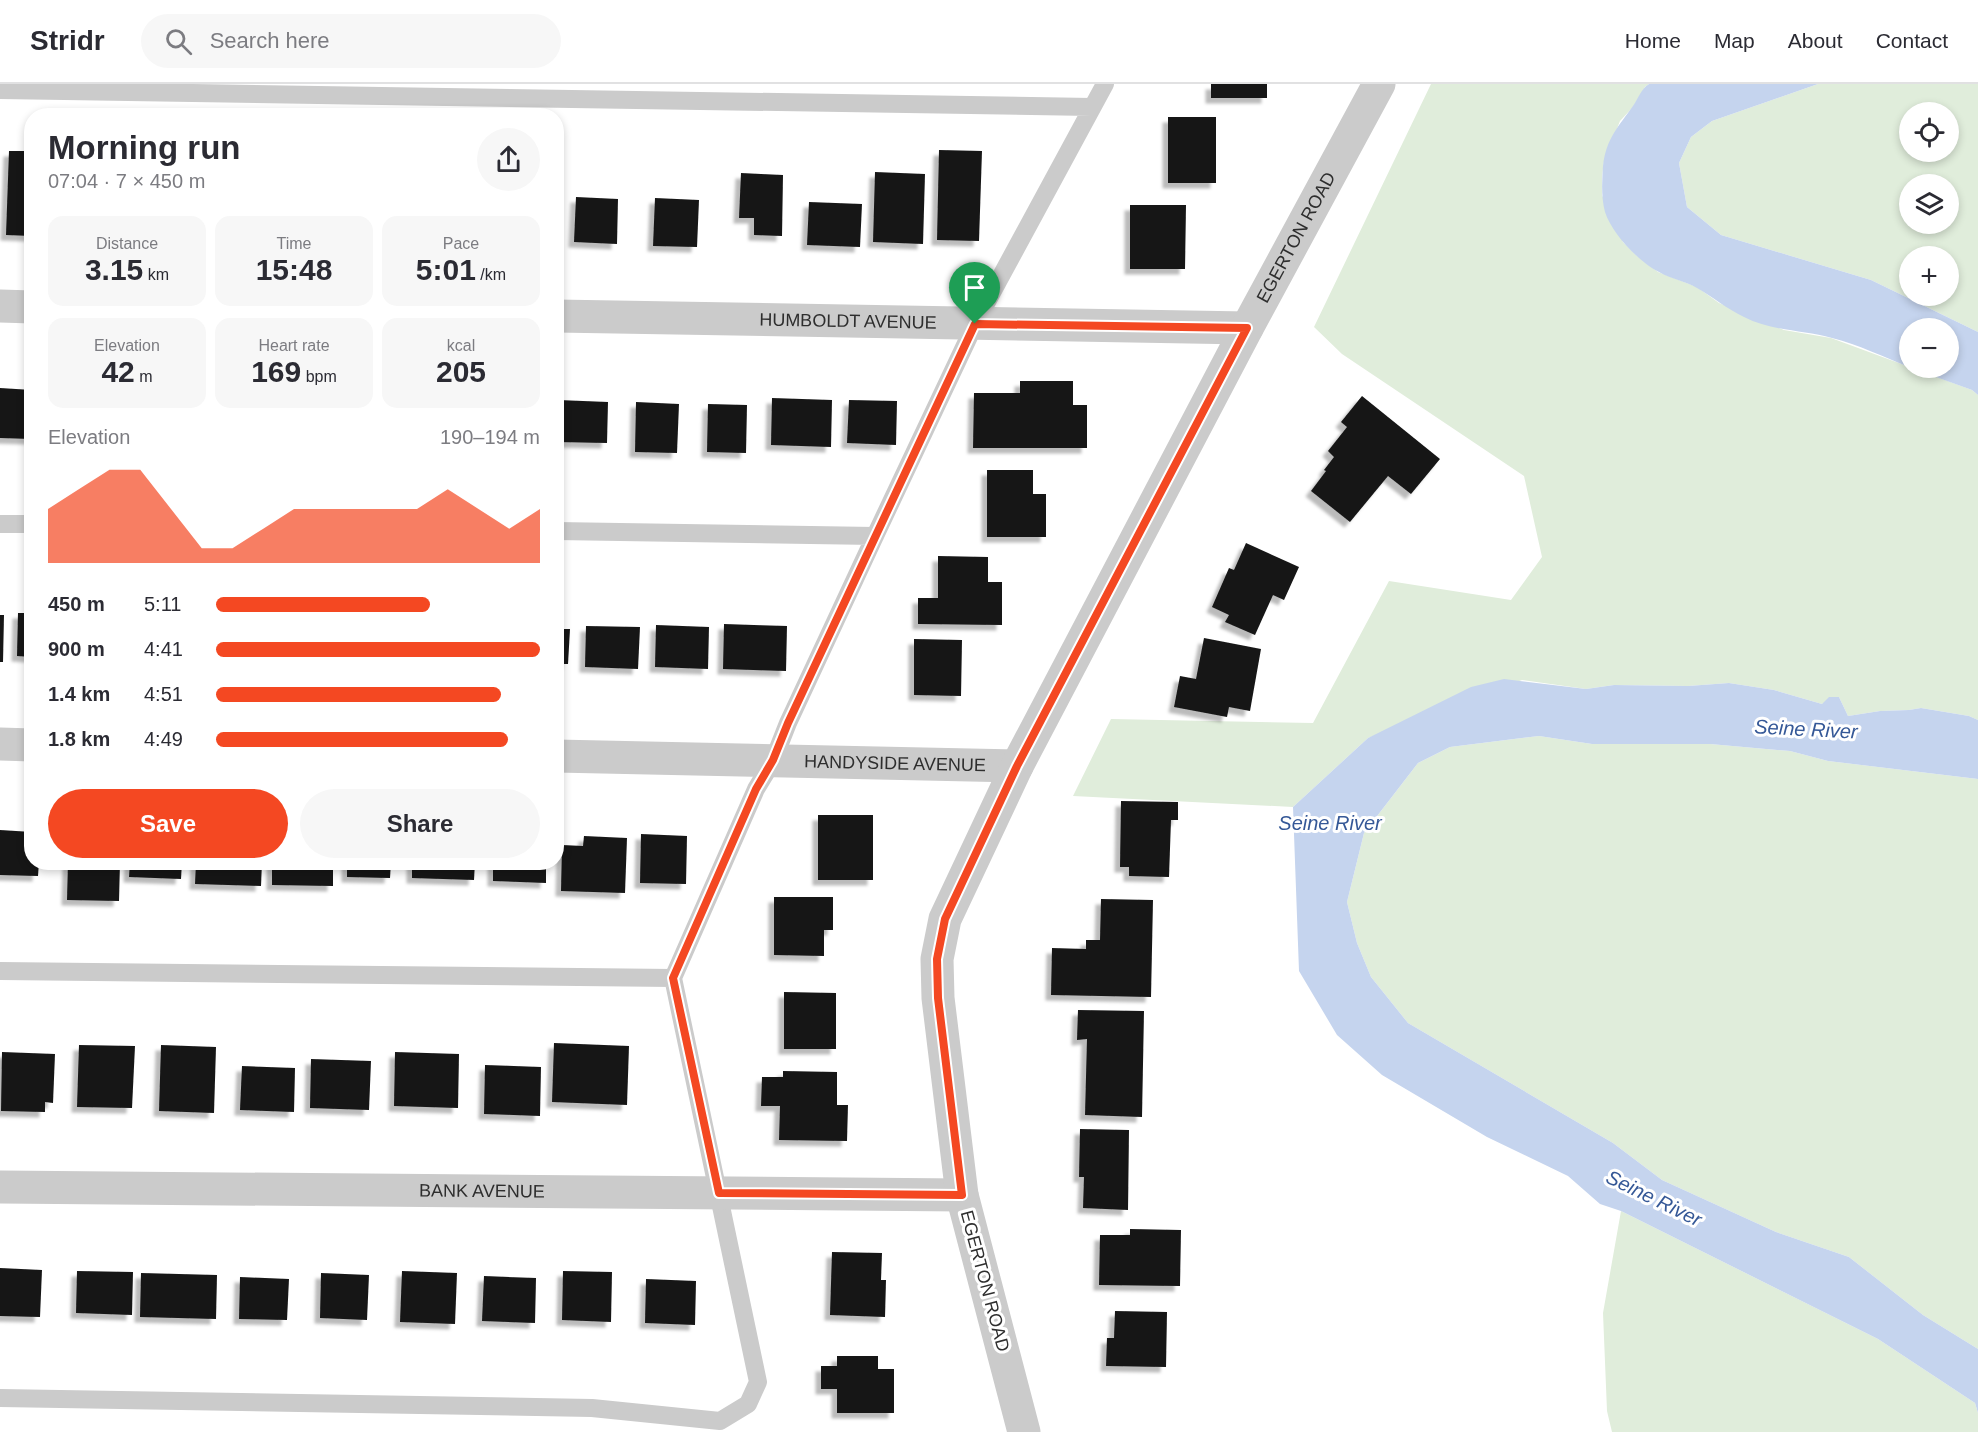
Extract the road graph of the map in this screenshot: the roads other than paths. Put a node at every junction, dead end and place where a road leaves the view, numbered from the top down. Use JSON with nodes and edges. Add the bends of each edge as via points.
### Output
{"nodes":[{"id":1,"x":1105,"y":84,"type":"edge"},
{"id":2,"x":1379,"y":84,"type":"edge"},
{"id":3,"x":0,"y":90,"type":"edge"},
{"id":4,"x":1092,"y":107,"type":"junction"},
{"id":5,"x":0,"y":306,"type":"edge"},
{"id":6,"x":24,"y":307,"type":"edge"},
{"id":7,"x":564,"y":316,"type":"edge"},
{"id":8,"x":975,"y":324,"type":"junction"},
{"id":9,"x":1247,"y":328,"type":"junction"},
{"id":10,"x":0,"y":524,"type":"edge"},
{"id":11,"x":24,"y":524,"type":"edge"},
{"id":12,"x":564,"y":531,"type":"edge"},
{"id":13,"x":875,"y":536,"type":"junction"},
{"id":14,"x":0,"y":744,"type":"edge"},
{"id":15,"x":24,"y":745,"type":"edge"},
{"id":16,"x":564,"y":756,"type":"edge"},
{"id":17,"x":773,"y":760,"type":"junction"},
{"id":18,"x":1017,"y":766,"type":"junction"},
{"id":19,"x":0,"y":971,"type":"edge"},
{"id":20,"x":673,"y":978,"type":"junction"},
{"id":21,"x":0,"y":1187,"type":"edge"},
{"id":22,"x":719,"y":1193,"type":"junction"},
{"id":23,"x":962,"y":1195,"type":"junction"},
{"id":24,"x":0,"y":1398,"type":"edge"},
{"id":25,"x":1024,"y":1432,"type":"edge"}],
"edges":[{"from":1,"to":4,"type":"lane"},
{"from":2,"to":9,"type":"street","name":"EGERTON ROAD"},
{"from":3,"to":4,"type":"lane"},
{"from":4,"to":8,"type":"lane"},
{"from":5,"to":6,"type":"street"},
{"from":7,"to":8,"type":"street","name":"HUMBOLDT AVENUE"},
{"from":8,"to":9,"type":"street","name":"HUMBOLDT AVENUE"},
{"from":8,"to":13,"type":"lane"},
{"from":9,"to":18,"type":"street","name":"EGERTON ROAD"},
{"from":10,"to":11,"type":"lane"},
{"from":12,"to":13,"type":"lane"},
{"from":13,"to":17,"type":"lane"},
{"from":14,"to":15,"type":"street"},
{"from":16,"to":17,"type":"street","name":"HANDYSIDE AVENUE"},
{"from":17,"to":18,"type":"street","name":"HANDYSIDE AVENUE"},
{"from":17,"to":20,"type":"lane","via":[[756,789]]},
{"from":18,"to":23,"type":"street","name":"EGERTON ROAD","via":[[945,919],[937,959],[938,998]]},
{"from":19,"to":20,"type":"lane"},
{"from":20,"to":22,"type":"lane"},
{"from":21,"to":22,"type":"street","name":"BANK AVENUE"},
{"from":22,"to":23,"type":"street","name":"BANK AVENUE"},
{"from":22,"to":24,"type":"lane","via":[[758,1382],[748,1404],[720,1421],[592,1408]]},
{"from":23,"to":25,"type":"street","name":"EGERTON ROAD"}]}
